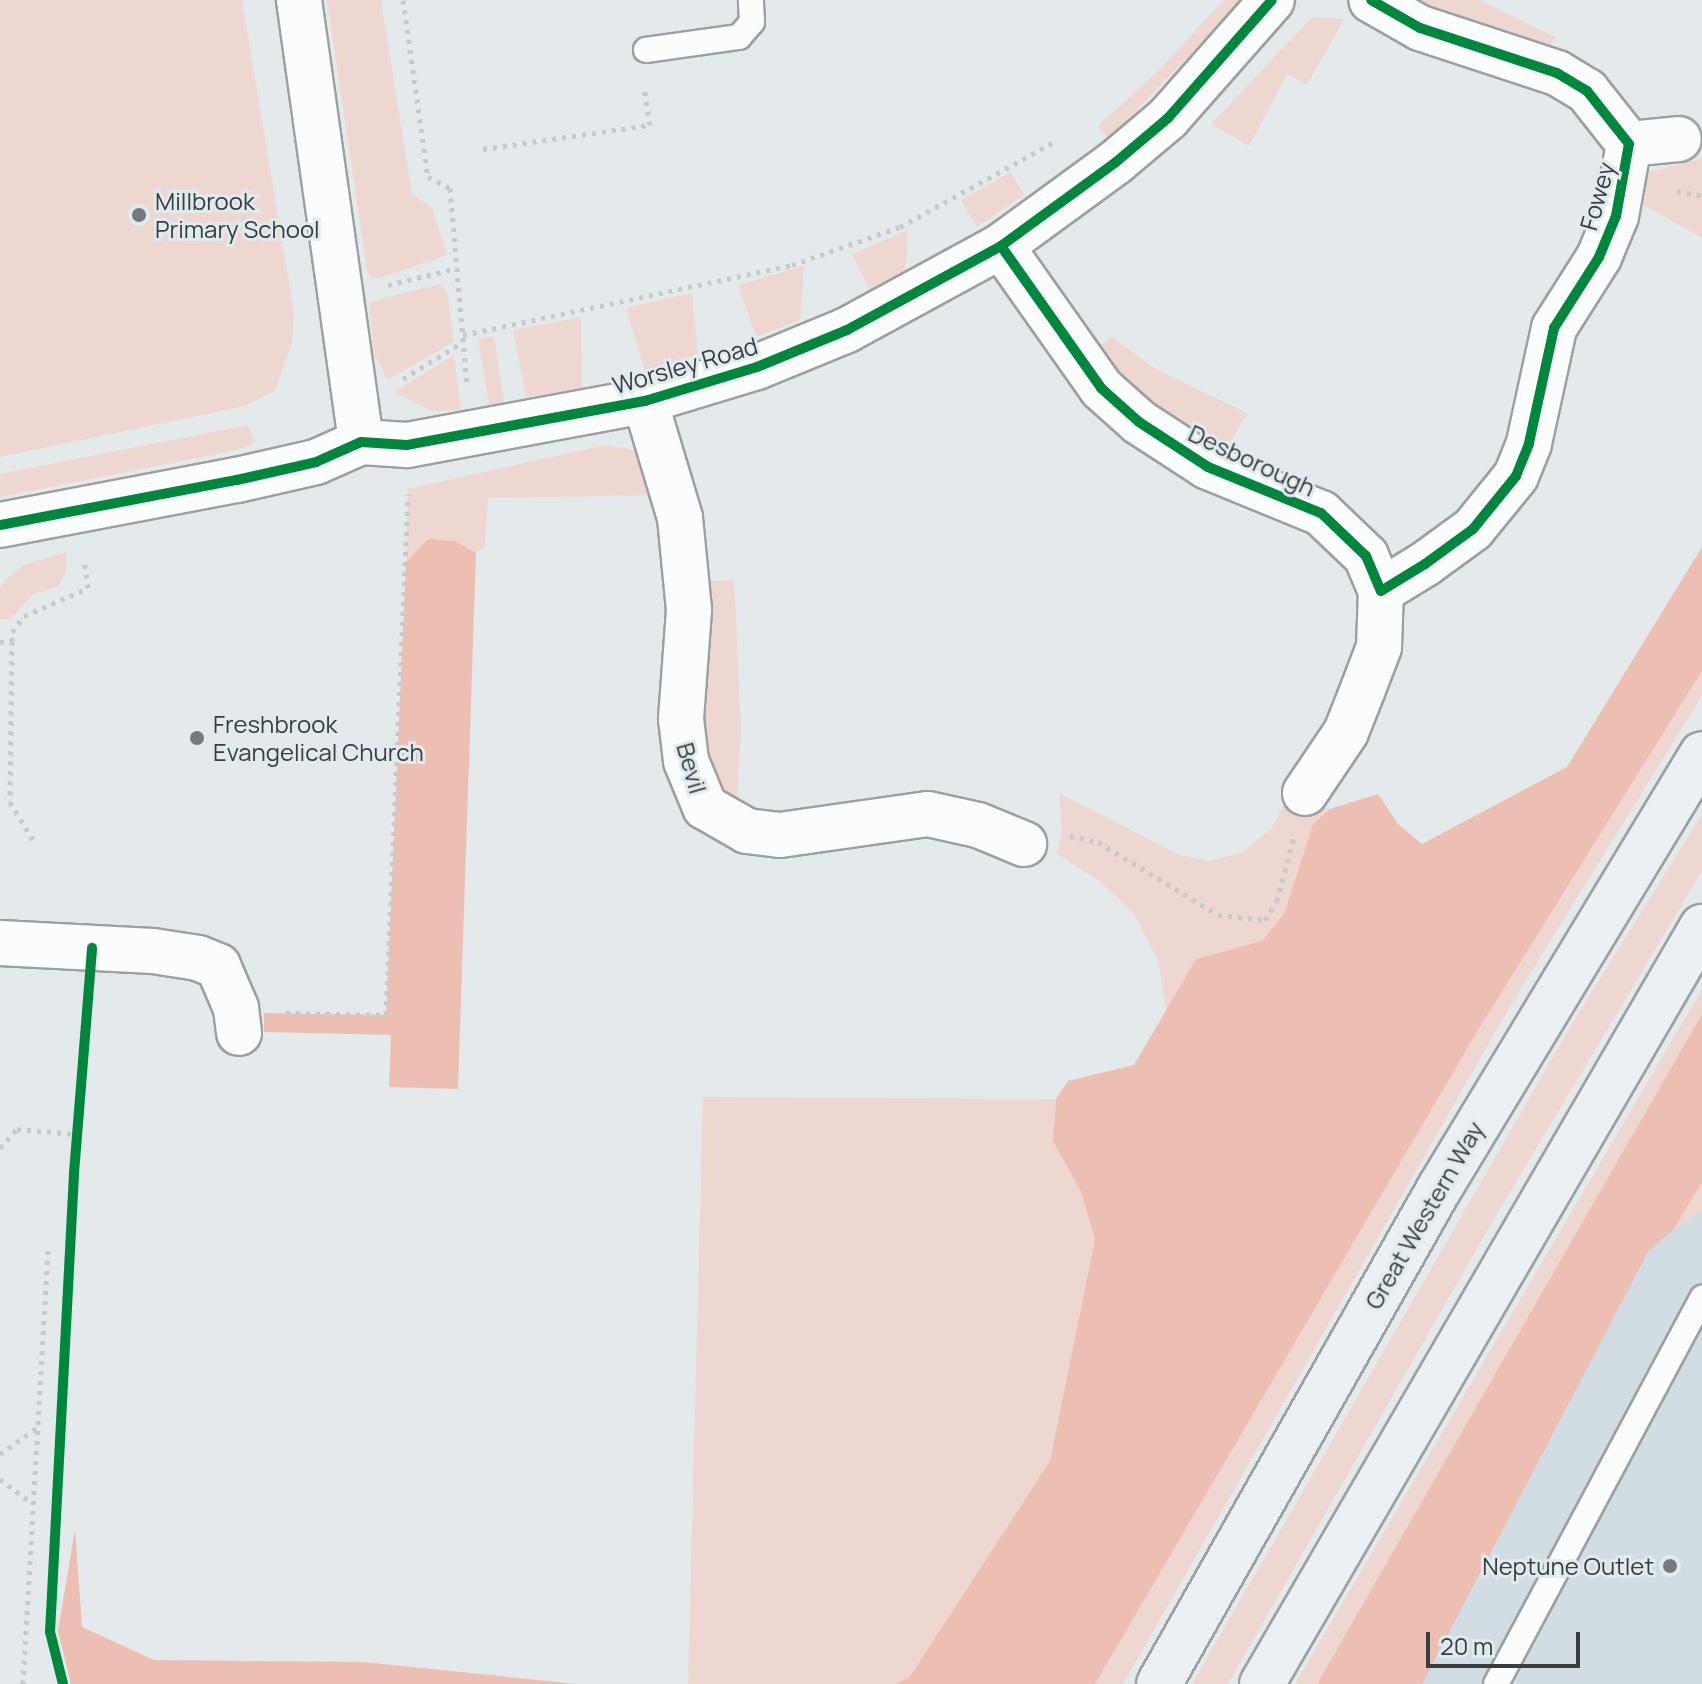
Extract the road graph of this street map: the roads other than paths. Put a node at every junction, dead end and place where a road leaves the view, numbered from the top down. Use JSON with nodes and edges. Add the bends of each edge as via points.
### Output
{"nodes":[{"id":1,"x":299,"y":0,"type":"edge"},
{"id":2,"x":751,"y":0,"type":"edge"},
{"id":3,"x":1272,"y":0,"type":"edge"},
{"id":4,"x":1371,"y":0,"type":"edge"},
{"id":5,"x":646,"y":50,"type":"road end"},
{"id":6,"x":1679,"y":139,"type":"dead end"},
{"id":7,"x":1629,"y":144,"type":"junction"},
{"id":8,"x":1001,"y":246,"type":"junction"},
{"id":9,"x":645,"y":401,"type":"junction"},
{"id":10,"x":361,"y":442,"type":"junction"},
{"id":11,"x":0,"y":525,"type":"edge"},
{"id":12,"x":1381,"y":591,"type":"junction"},
{"id":13,"x":1702,"y":754,"type":"edge"},
{"id":14,"x":1305,"y":793,"type":"road end"},
{"id":15,"x":1024,"y":844,"type":"road end"},
{"id":16,"x":1702,"y":927,"type":"edge"},
{"id":17,"x":0,"y":943,"type":"edge"},
{"id":18,"x":237,"y":1020,"type":"road end"},
{"id":19,"x":1702,"y":1298,"type":"edge"},
{"id":20,"x":1159,"y":1684,"type":"edge"},
{"id":21,"x":1262,"y":1684,"type":"edge"},
{"id":22,"x":1496,"y":1684,"type":"edge"}],
"edges":[{"from":1,"to":10,"type":"street"},
{"from":2,"to":5,"type":"lane","via":[[752,22],[739,37]]},
{"from":3,"to":8,"type":"street","name":"Worsley Road","via":[[1168,118]]},
{"from":4,"to":7,"type":"street","name":"Fowey","via":[[1433,33],[1557,73],[1587,91]]},
{"from":6,"to":7,"type":"street","name":"Fowey"},
{"from":7,"to":12,"type":"street","name":"Fowey","via":[[1616,216],[1599,257],[1554,328],[1529,443],[1516,476],[1473,529]]},
{"from":8,"to":9,"type":"street","name":"Worsley Road","via":[[847,330],[757,367]]},
{"from":8,"to":12,"type":"street","name":"Desborough","via":[[1101,388],[1139,422],[1208,467],[1294,500],[1332,521],[1366,556]]},
{"from":9,"to":10,"type":"street","name":"Worsley Road","via":[[407,445]]},
{"from":9,"to":15,"type":"street","name":"Bevil","via":[[680,518],[689,610],[681,719],[686,761],[705,807],[747,831],[780,835],[928,814],[978,825]]},
{"from":10,"to":11,"type":"street","name":"Worsley Road","via":[[316,462]]},
{"from":12,"to":14,"type":"street","name":"Desborough","via":[[1379,647],[1346,732]]},
{"from":13,"to":20,"type":"main road","name":"Great Western Way","via":[[1431,1202]]},
{"from":16,"to":21,"type":"main road"},
{"from":17,"to":18,"type":"street","via":[[198,958],[218,966]]},
{"from":19,"to":22,"type":"lane"}]}
